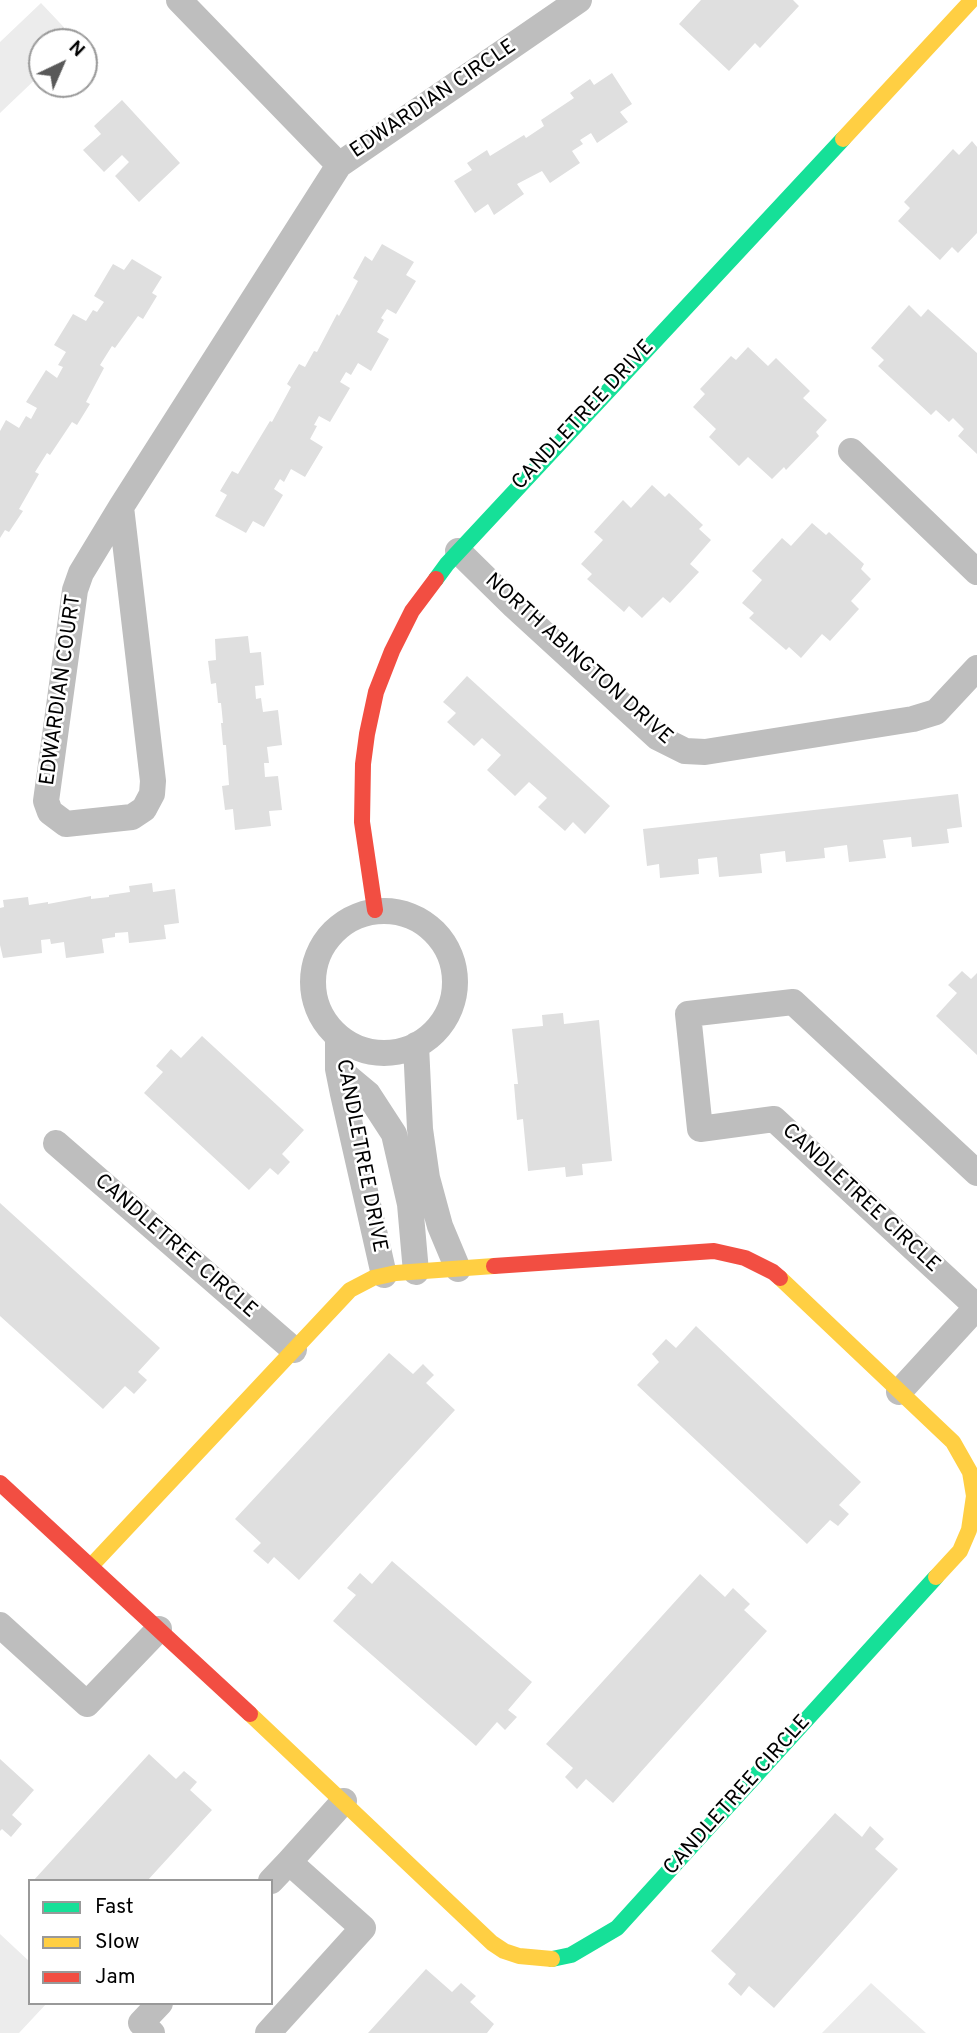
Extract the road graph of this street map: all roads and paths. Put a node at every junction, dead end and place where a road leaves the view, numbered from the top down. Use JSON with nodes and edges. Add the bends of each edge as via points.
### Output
{"nodes":[{"id":1,"x":179,"y":0,"type":"edge"},
{"id":2,"x":579,"y":0,"type":"edge"},
{"id":3,"x":972,"y":0,"type":"edge"},
{"id":4,"x":339,"y":164,"type":"junction"},
{"id":5,"x":851,"y":451,"type":"dead end"},
{"id":6,"x":121,"y":507,"type":"junction"},
{"id":7,"x":458,"y":551,"type":"junction"},
{"id":8,"x":977,"y":572,"type":"edge"},
{"id":9,"x":977,"y":668,"type":"edge"},
{"id":10,"x":375,"y":910,"type":"junction"},
{"id":11,"x":338,"y":1037,"type":"junction"},
{"id":12,"x":416,"y":1045,"type":"junction"},
{"id":13,"x":338,"y":1069,"type":"junction"},
{"id":14,"x":56,"y":1143,"type":"dead end"},
{"id":15,"x":977,"y":1173,"type":"edge"},
{"id":16,"x":458,"y":1269,"type":"junction"},
{"id":17,"x":416,"y":1272,"type":"junction"},
{"id":18,"x":384,"y":1275,"type":"junction"},
{"id":19,"x":977,"y":1307,"type":"edge"},
{"id":20,"x":294,"y":1350,"type":"junction"},
{"id":21,"x":899,"y":1392,"type":"junction"},
{"id":22,"x":0,"y":1483,"type":"edge"},
{"id":23,"x":91,"y":1566,"type":"junction"},
{"id":24,"x":0,"y":1625,"type":"edge"},
{"id":25,"x":159,"y":1629,"type":"junction"},
{"id":26,"x":344,"y":1801,"type":"junction"},
{"id":27,"x":280,"y":1871,"type":"edge"},
{"id":28,"x":157,"y":2005,"type":"edge"},
{"id":29,"x":152,"y":2033,"type":"edge"},
{"id":30,"x":268,"y":2033,"type":"edge"}],
"edges":[{"from":1,"to":4,"type":"street","name":"EDWARDIAN CIRCLE"},
{"from":2,"to":4,"type":"street","name":"EDWARDIAN CIRCLE"},
{"from":3,"to":7,"type":"street","name":"CANDLETREE DRIVE"},
{"from":4,"to":6,"type":"street","name":"EDWARDIAN COURT"},
{"from":5,"to":8,"type":"street"},
{"from":6,"to":6,"type":"street","name":"EDWARDIAN COURT","via":[[152,794],[145,809],[132,817],[66,824],[50,812],[46,801],[75,590]]},
{"from":7,"to":9,"type":"street","name":"NORTH ABINGTON DRIVE","via":[[657,737],[685,751],[913,719],[936,712]]},
{"from":7,"to":10,"type":"street","name":"CANDLETREE DRIVE","via":[[429,586],[398,637],[369,720],[362,822]]},
{"from":10,"to":11,"type":"street","name":"CANDLETREE DRIVE","via":[[352,917],[333,931],[319,950],[314,996],[323,1019]]},
{"from":10,"to":12,"type":"street","name":"CANDLETREE DRIVE","via":[[399,911],[421,919],[452,955],[454,1002],[443,1023]]},
{"from":11,"to":12,"type":"street","name":"CANDLETREE DRIVE","via":[[359,1049],[382,1054]]},
{"from":11,"to":13,"type":"street","name":"CANDLETREE DRIVE"},
{"from":12,"to":16,"type":"street","via":[[427,1178]]},
{"from":13,"to":17,"type":"street","via":[[368,1094],[394,1135],[410,1204]]},
{"from":13,"to":18,"type":"street","name":"CANDLETREE DRIVE"},
{"from":14,"to":20,"type":"street","name":"CANDLETREE CIRCLE"},
{"from":15,"to":19,"type":"street","name":"CANDLETREE CIRCLE","via":[[793,1002],[688,1014],[700,1129],[774,1119]]},
{"from":16,"to":17,"type":"street","name":"CANDLETREE CIRCLE"},
{"from":16,"to":21,"type":"street","name":"CANDLETREE CIRCLE","via":[[730,1253],[773,1272]]},
{"from":17,"to":18,"type":"street","name":"CANDLETREE CIRCLE"},
{"from":18,"to":20,"type":"street","name":"CANDLETREE CIRCLE","via":[[350,1290]]},
{"from":19,"to":21,"type":"street","name":"CANDLETREE CIRCLE"},
{"from":20,"to":23,"type":"street","name":"CANDLETREE CIRCLE"},
{"from":21,"to":26,"type":"street","name":"CANDLETREE CIRCLE","via":[[953,1442],[966,1461],[974,1496],[966,1541],[632,1913],[609,1933],[571,1955],[549,1960],[504,1951]]},
{"from":22,"to":23,"type":"street","name":"CANDLETREE CIRCLE"},
{"from":23,"to":25,"type":"street","name":"CANDLETREE CIRCLE"},
{"from":24,"to":25,"type":"street","via":[[87,1704]]},
{"from":25,"to":26,"type":"street","name":"CANDLETREE CIRCLE"},
{"from":26,"to":27,"type":"street"},
{"from":27,"to":30,"type":"street","via":[[363,1928]]},
{"from":28,"to":29,"type":"street","via":[[141,2023]]}]}
